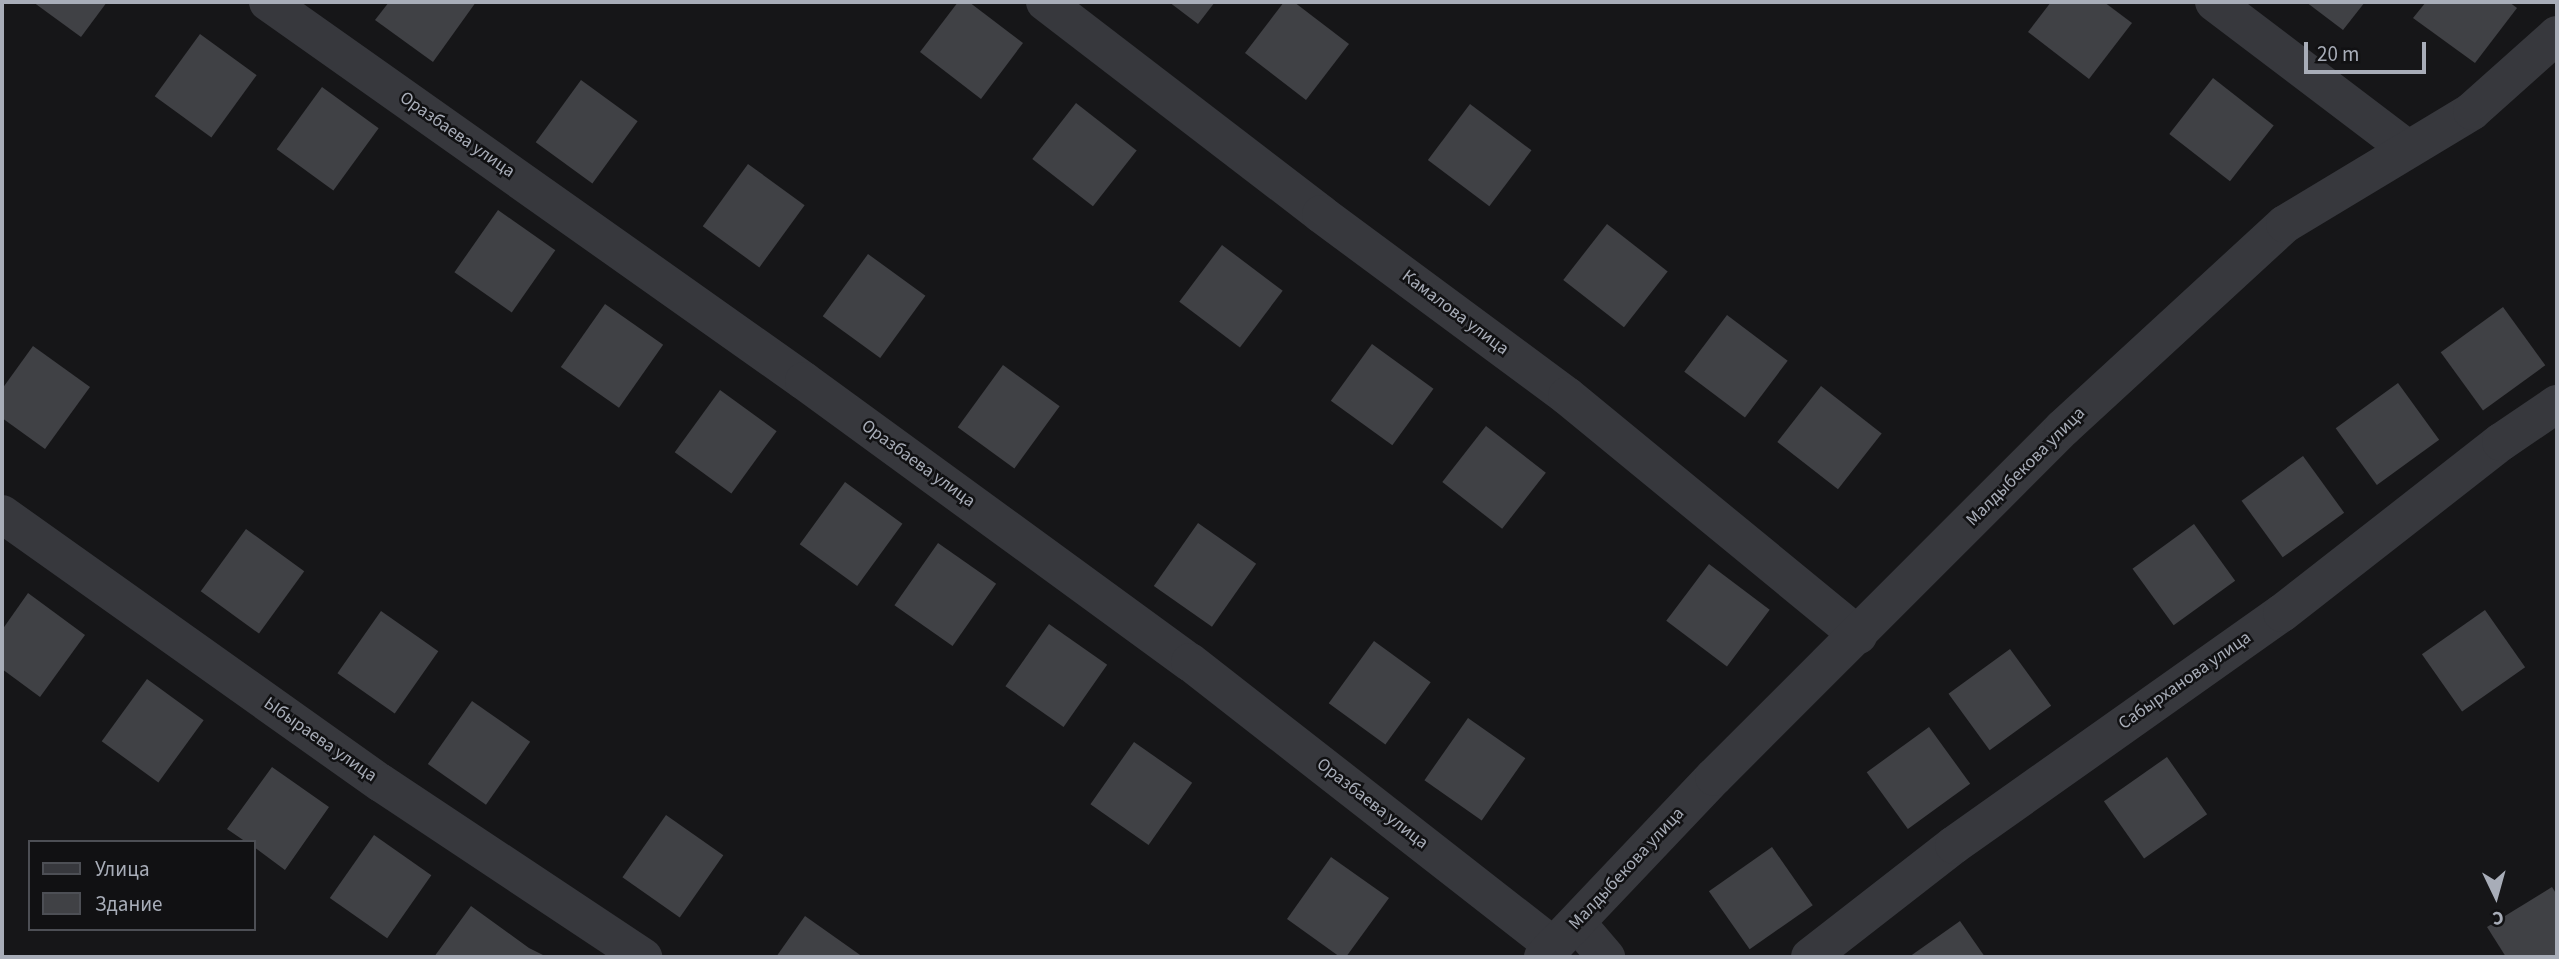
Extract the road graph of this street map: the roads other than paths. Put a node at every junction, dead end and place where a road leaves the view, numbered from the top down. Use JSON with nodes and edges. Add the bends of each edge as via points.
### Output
{"nodes":[{"id":1,"x":268,"y":2,"type":"edge"},
{"id":2,"x":1045,"y":2,"type":"edge"},
{"id":3,"x":2214,"y":2,"type":"edge"},
{"id":4,"x":2557,"y":35,"type":"edge"},
{"id":5,"x":2408,"y":149,"type":"junction"},
{"id":6,"x":2557,"y":404,"type":"edge"},
{"id":7,"x":2,"y":514,"type":"edge"},
{"id":8,"x":1858,"y":635,"type":"junction"},
{"id":9,"x":1558,"y":942,"type":"edge"},
{"id":10,"x":643,"y":957,"type":"edge"},
{"id":11,"x":1606,"y":957,"type":"edge"},
{"id":12,"x":1810,"y":957,"type":"edge"}],
"edges":[{"from":1,"to":9,"type":"street","name":"Оразбаева улица","via":[[804,381],[1190,662]]},
{"from":2,"to":8,"type":"street","name":"Камалова улица","via":[[1567,396]]},
{"from":3,"to":5,"type":"street"},
{"from":4,"to":5,"type":"street","name":"Малдыбекова улица","via":[[2472,111]]},
{"from":5,"to":8,"type":"street","name":"Малдыбекова улица","via":[[2285,224],[2063,428]]},
{"from":6,"to":12,"type":"street","name":"Сабырханова улица","via":[[2501,442],[2282,613],[1954,845]]},
{"from":7,"to":10,"type":"street","name":"Ыбыраева улица","via":[[381,783]]},
{"from":8,"to":9,"type":"street","name":"Малдыбекова улица","via":[[1714,777]]},
{"from":9,"to":11,"type":"street"}]}
